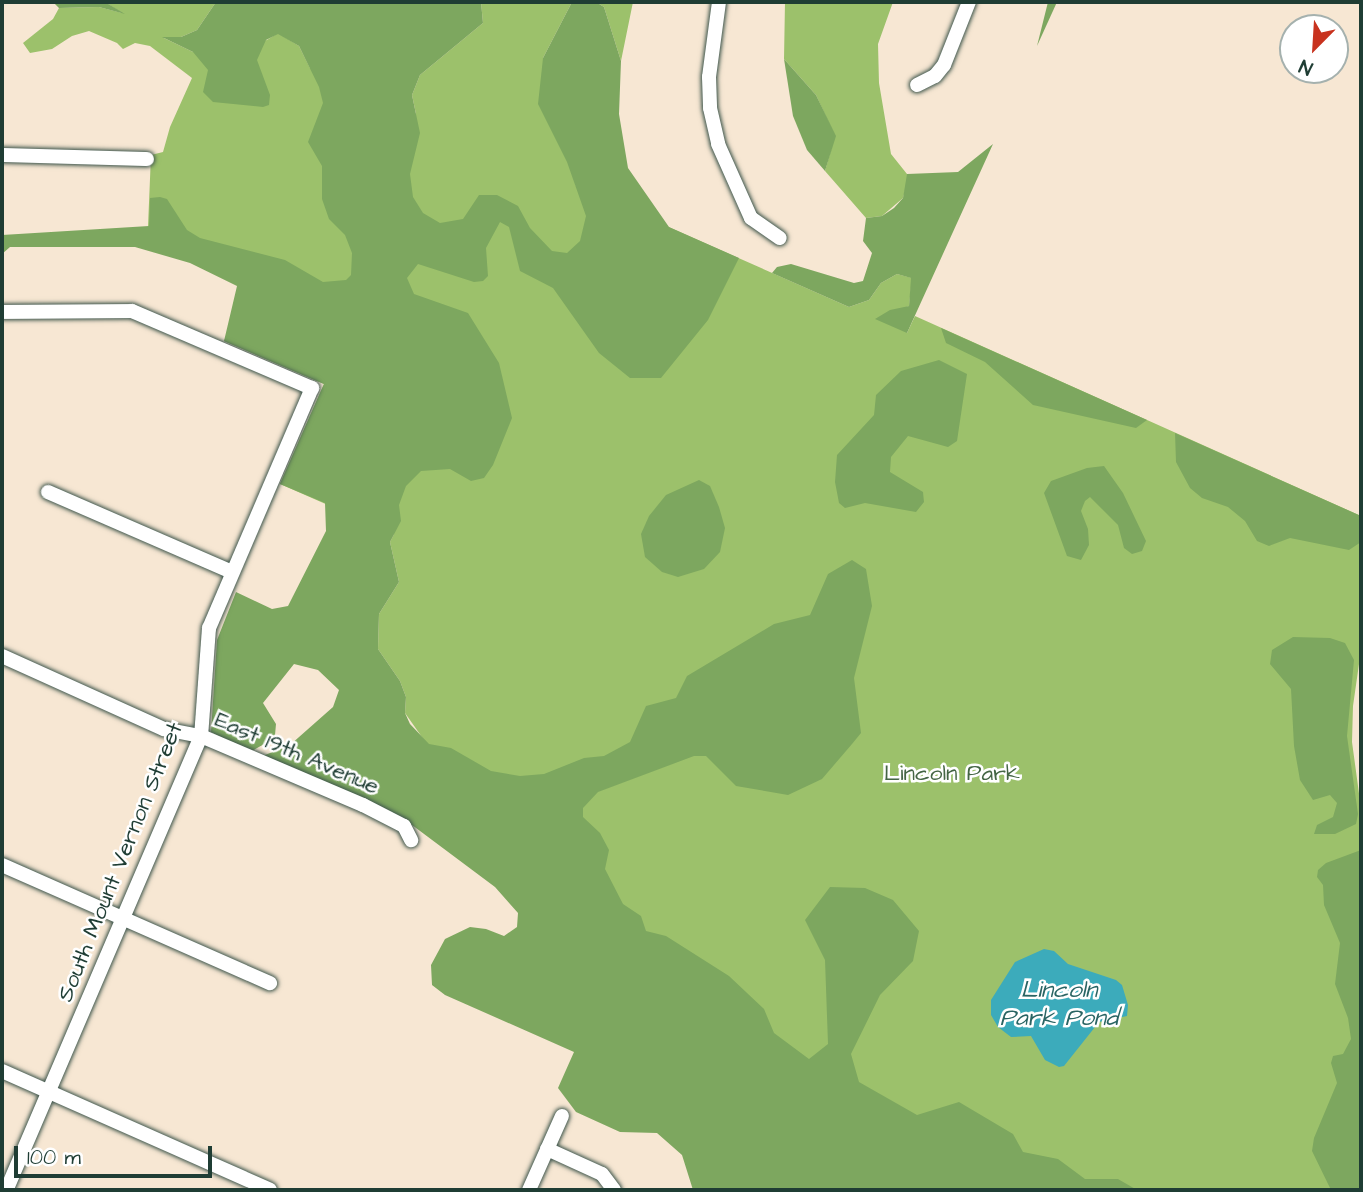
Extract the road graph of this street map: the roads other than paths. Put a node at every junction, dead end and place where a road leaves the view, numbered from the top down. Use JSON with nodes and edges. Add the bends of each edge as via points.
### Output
{"nodes":[{"id":1,"x":719,"y":2,"type":"edge"},
{"id":2,"x":969,"y":2,"type":"edge"},
{"id":3,"x":917,"y":85,"type":"dead end"},
{"id":4,"x":2,"y":155,"type":"edge"},
{"id":5,"x":147,"y":159,"type":"dead end"},
{"id":6,"x":780,"y":239,"type":"dead end"},
{"id":7,"x":2,"y":312,"type":"edge"},
{"id":8,"x":48,"y":492,"type":"dead end"},
{"id":9,"x":230,"y":571,"type":"junction"},
{"id":10,"x":2,"y":656,"type":"edge"},
{"id":11,"x":201,"y":736,"type":"junction"},
{"id":12,"x":411,"y":840,"type":"dead end"},
{"id":13,"x":2,"y":865,"type":"edge"},
{"id":14,"x":125,"y":919,"type":"junction"},
{"id":15,"x":270,"y":983,"type":"dead end"},
{"id":16,"x":2,"y":1071,"type":"edge"},
{"id":17,"x":48,"y":1091,"type":"junction"},
{"id":18,"x":562,"y":1116,"type":"dead end"},
{"id":19,"x":547,"y":1149,"type":"junction"},
{"id":20,"x":6,"y":1190,"type":"edge"},
{"id":21,"x":270,"y":1190,"type":"edge"},
{"id":22,"x":529,"y":1190,"type":"edge"},
{"id":23,"x":614,"y":1190,"type":"edge"}],
"edges":[{"from":1,"to":6,"type":"street","via":[[709,77],[718,144],[751,218]]},
{"from":2,"to":3,"type":"street","via":[[944,65],[936,76]]},
{"from":4,"to":5,"type":"street"},
{"from":7,"to":9,"type":"street","name":"South Mount Vernon Street","via":[[132,311],[312,388]]},
{"from":8,"to":9,"type":"street"},
{"from":9,"to":11,"type":"street","name":"South Mount Vernon Street","via":[[206,643]]},
{"from":10,"to":11,"type":"street","name":"East 19th Avenue","via":[[164,729]]},
{"from":11,"to":12,"type":"street","name":"East 19th Avenue","via":[[391,818],[404,826]]},
{"from":11,"to":14,"type":"street","name":"South Mount Vernon Street"},
{"from":13,"to":14,"type":"street"},
{"from":14,"to":15,"type":"street"},
{"from":14,"to":17,"type":"street","name":"South Mount Vernon Street"},
{"from":16,"to":17,"type":"street"},
{"from":17,"to":20,"type":"street","name":"South Mount Vernon Street"},
{"from":17,"to":21,"type":"street"},
{"from":18,"to":19,"type":"street"},
{"from":19,"to":22,"type":"street"},
{"from":19,"to":23,"type":"street","via":[[602,1174]]}]}
